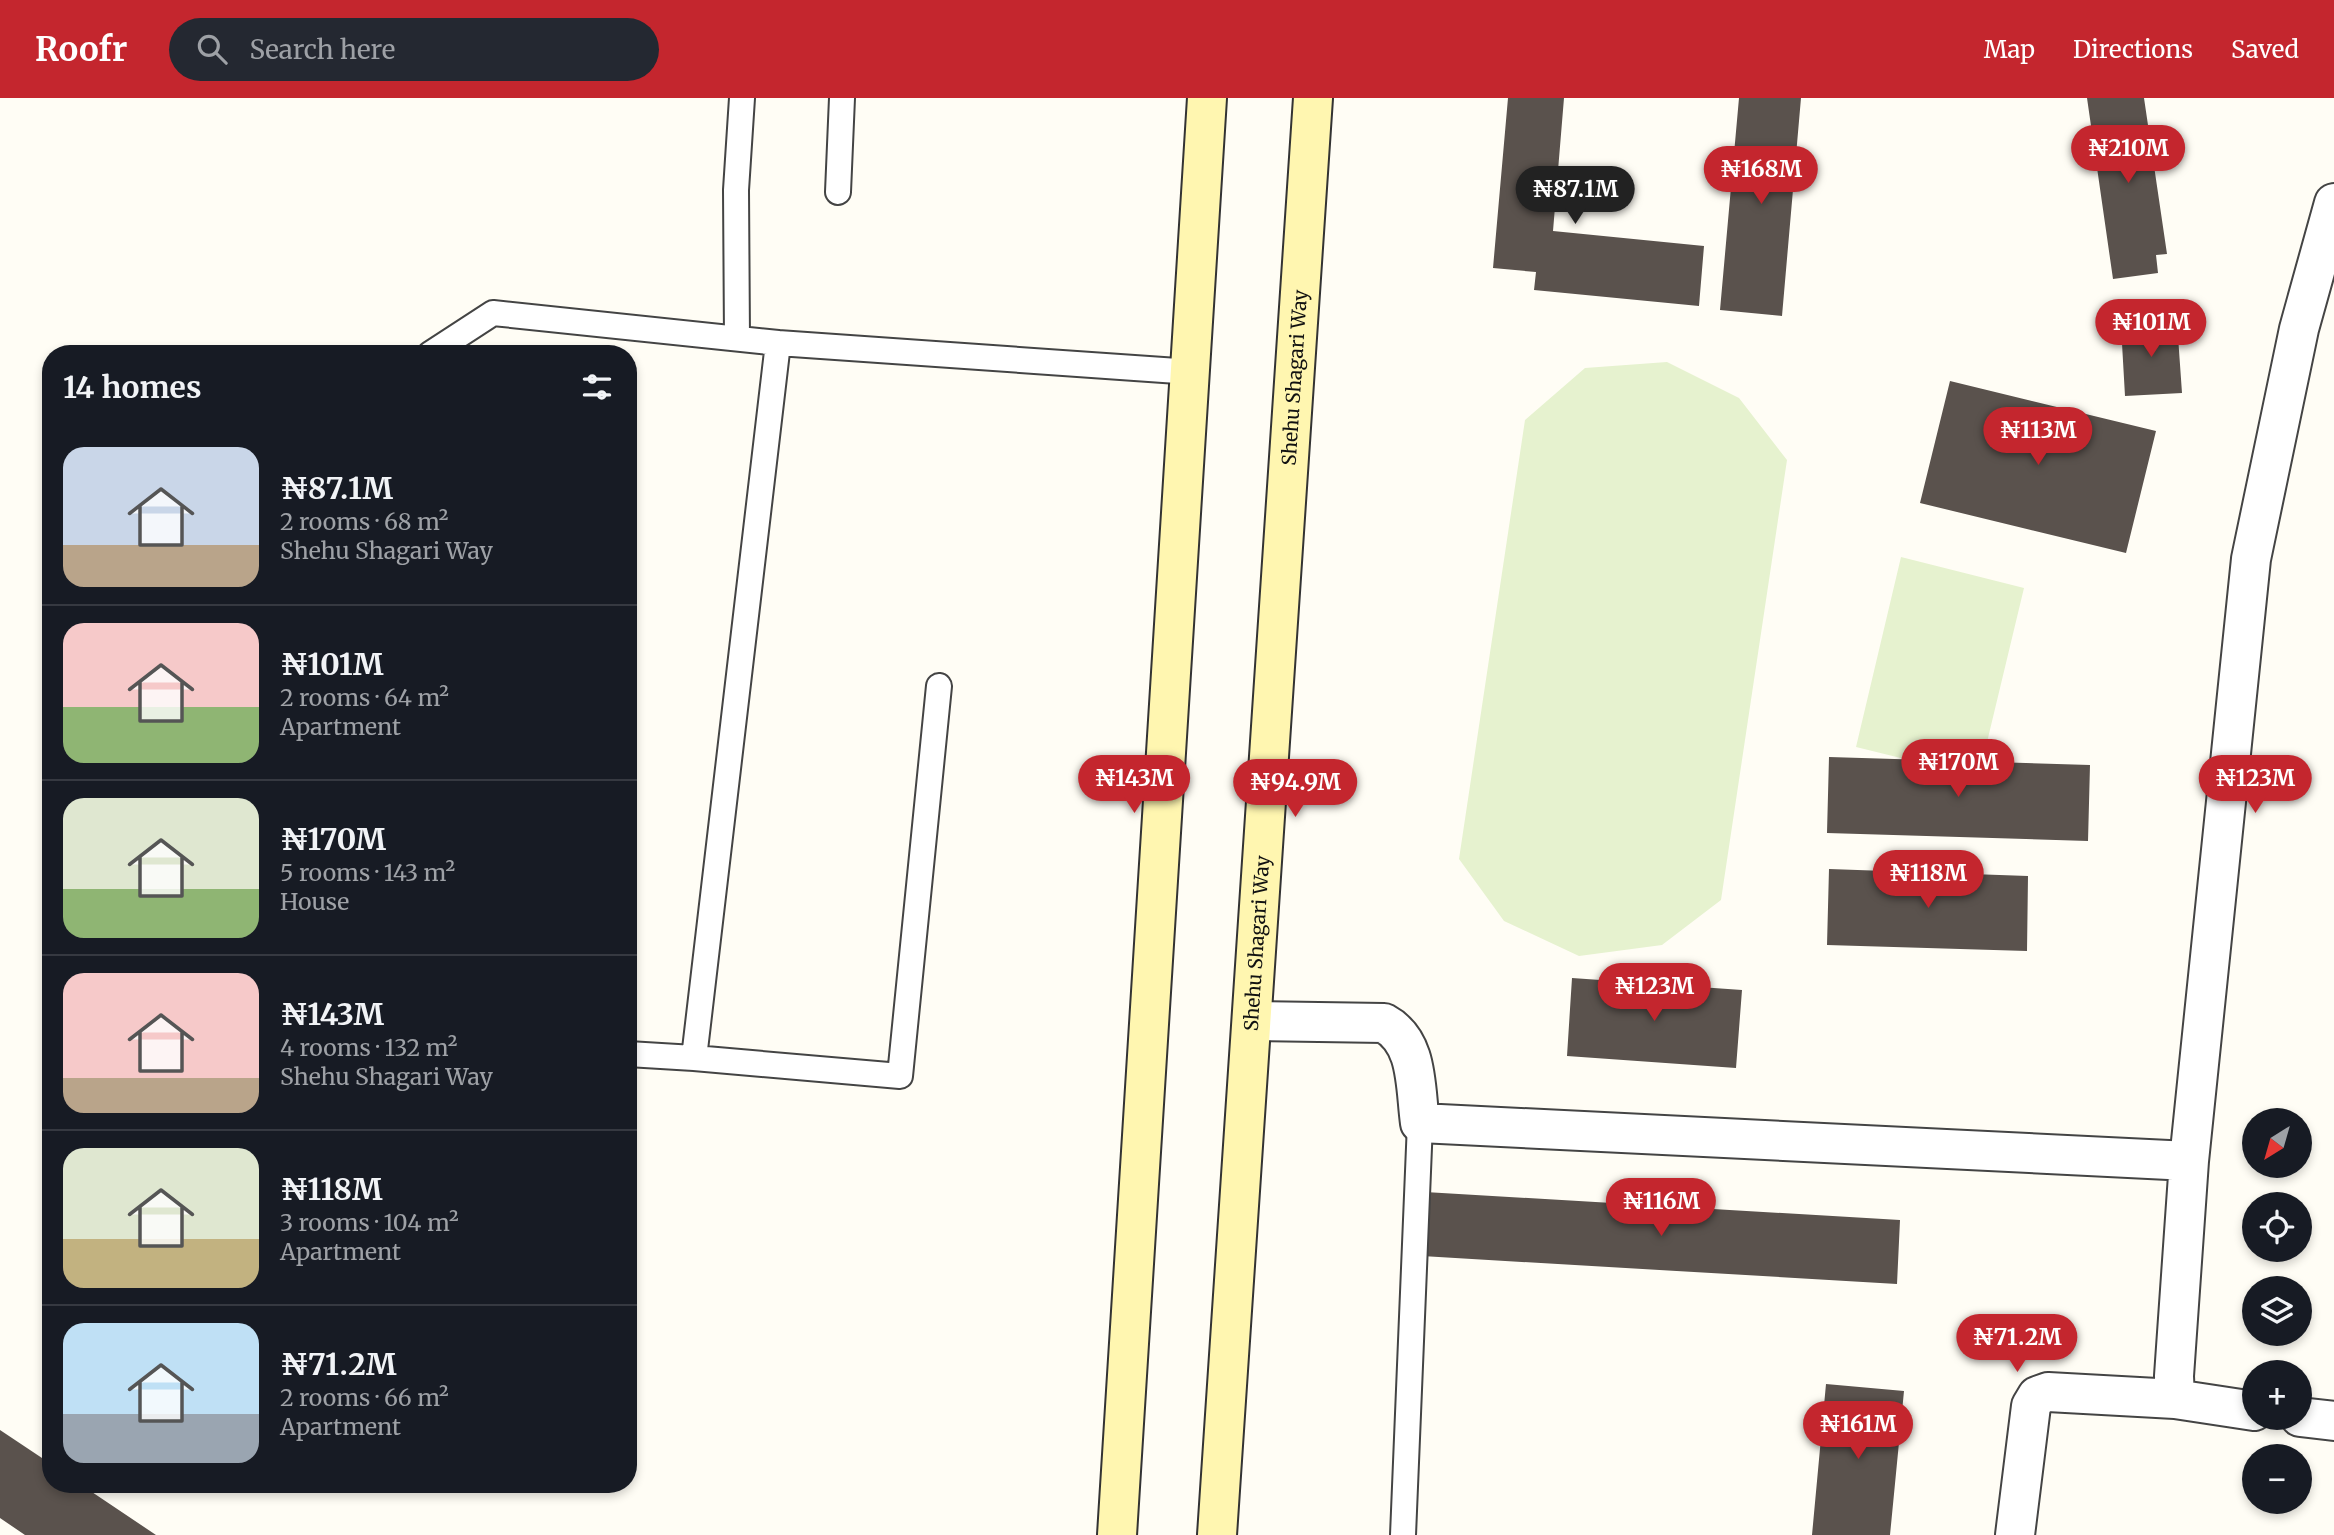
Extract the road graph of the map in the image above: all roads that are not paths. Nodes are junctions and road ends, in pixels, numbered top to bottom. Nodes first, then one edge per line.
1 (742, 98) edge
2 (842, 98) edge
3 (1207, 98) edge
4 (1314, 98) edge
5 (838, 192) dead end
6 (2334, 203) edge
7 (737, 338) junction
8 (778, 343) junction
9 (444, 345) edge
10 (1192, 372) junction
11 (939, 686) dead end
12 (1252, 1021) junction
13 (637, 1055) edge
14 (694, 1058) junction
15 (1420, 1123) junction
16 (2189, 1161) junction
17 (2175, 1399) junction
18 (2242, 1409) edge
19 (2312, 1418) edge
20 (2334, 1421) edge
21 (1117, 1535) edge
22 (1217, 1535) edge
23 (1403, 1535) edge
24 (2015, 1535) edge

1 - 7 lane
2 - 5 lane
3 - 10 main road
4 - 12 main road, Shehu Shagari Way
6 - 16 street
7 - 8 lane
7 - 9 lane
8 - 10 lane
8 - 14 lane
10 - 21 main road
11 - 14 lane
12 - 15 street
12 - 22 main road, Shehu Shagari Way
13 - 14 lane
15 - 16 street
15 - 23 lane
16 - 17 street
17 - 18 street
17 - 24 street
19 - 20 street

